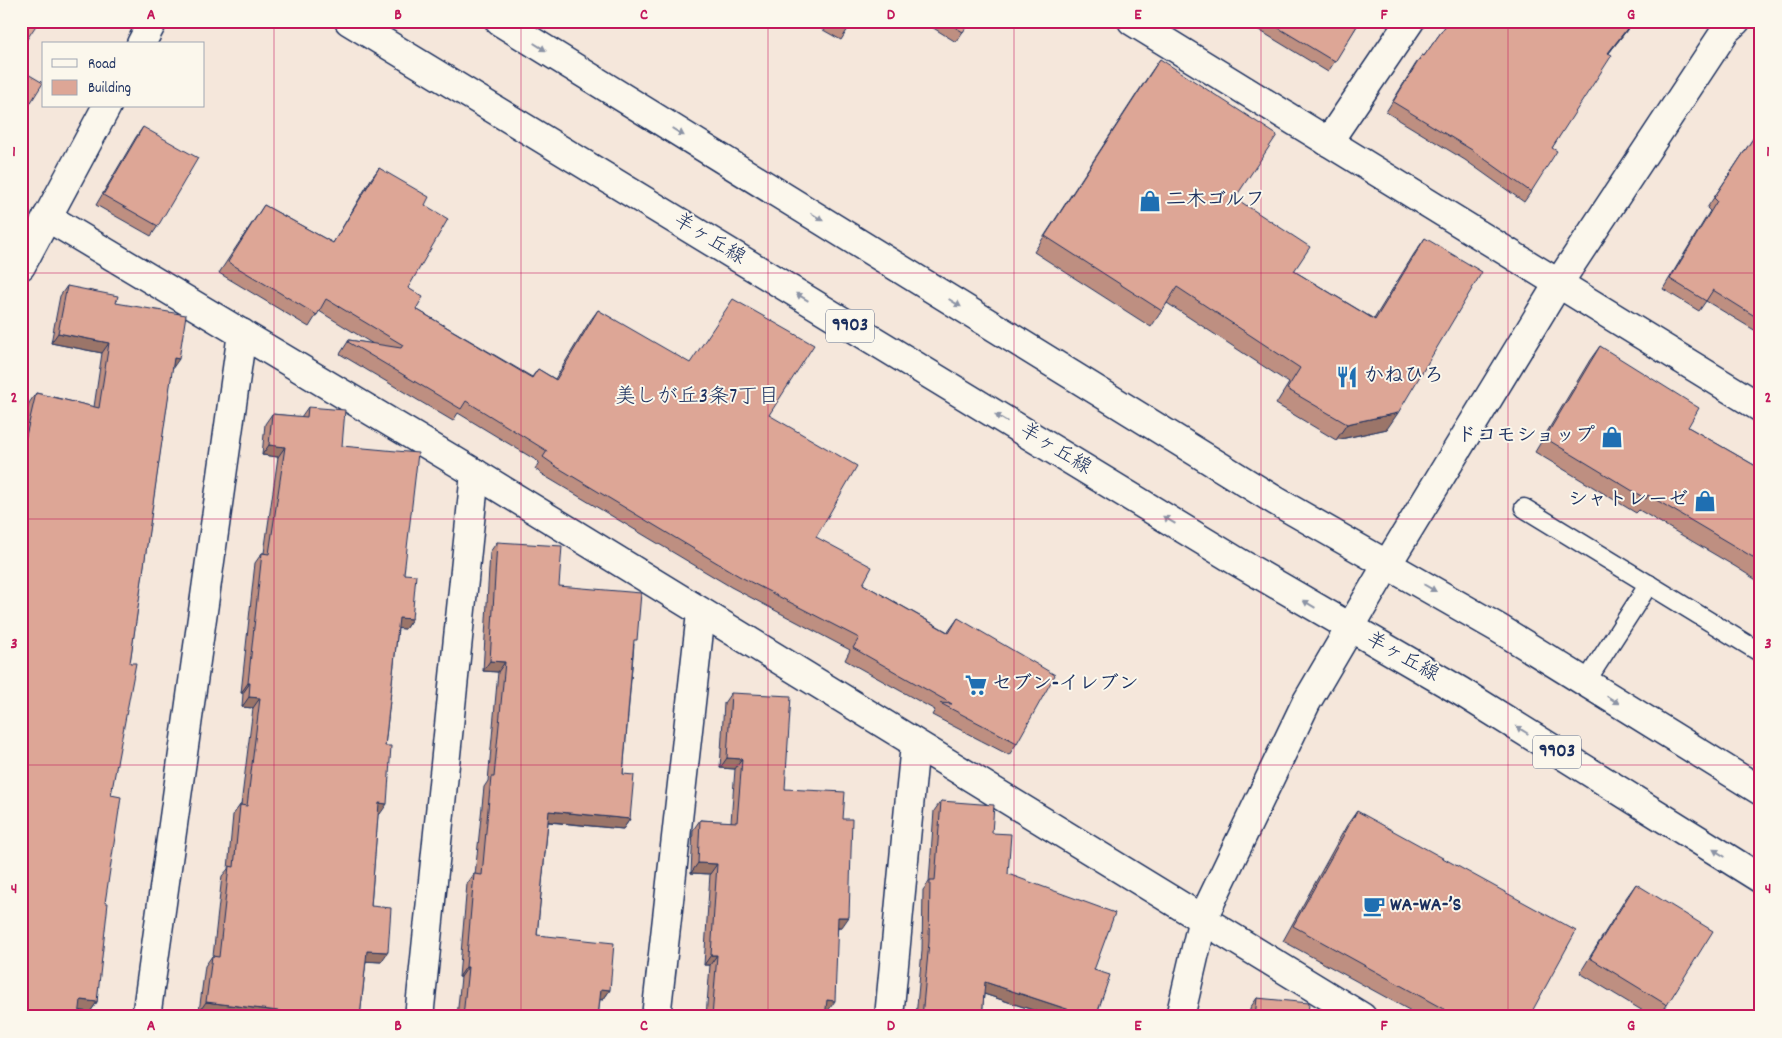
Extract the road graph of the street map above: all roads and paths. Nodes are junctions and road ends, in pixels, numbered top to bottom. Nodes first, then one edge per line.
1 (153, 21) edge
2 (349, 21) edge
3 (499, 21) edge
4 (1132, 21) edge
5 (1410, 21) edge
6 (1736, 21) edge
7 (142, 42) edge
8 (106, 108) edge
9 (1328, 142) junction
10 (48, 217) junction
11 (21, 266) edge
12 (1558, 284) junction
13 (242, 333) junction
14 (1761, 408) edge
15 (475, 473) junction
16 (1524, 508) dead end
17 (1388, 564) junction
18 (1648, 584) junction
19 (701, 613) junction
20 (1350, 629) junction
21 (1761, 653) edge
22 (1586, 682) junction
23 (916, 744) junction
24 (1761, 791) edge
25 (1761, 879) edge
26 (1203, 918) junction
27 (146, 1017) edge
28 (419, 1017) edge
29 (656, 1017) edge
30 (889, 1017) edge
31 (1180, 1017) edge
32 (1362, 1017) edge

1 - 7 street
20 -> 2 street, 羊ヶ丘線 / 9903
3 -> 17 street
4 - 9 street
5 - 9 street
6 - 12 street
8 - 10 street
9 - 12 street
10 - 11 street
10 - 13 street
12 - 14 street
12 - 17 street
13 - 15 street
13 - 27 street
15 - 19 street
15 - 28 street
16 - 18 lane
17 - 20 street
17 -> 22 street
18 - 21 lane
18 - 22 lane
19 - 23 street
19 - 29 street
25 -> 20 street, 羊ヶ丘線 / 9903
20 - 26 street
22 -> 24 street
23 - 26 street
23 - 30 street
26 - 31 street
26 - 32 street

